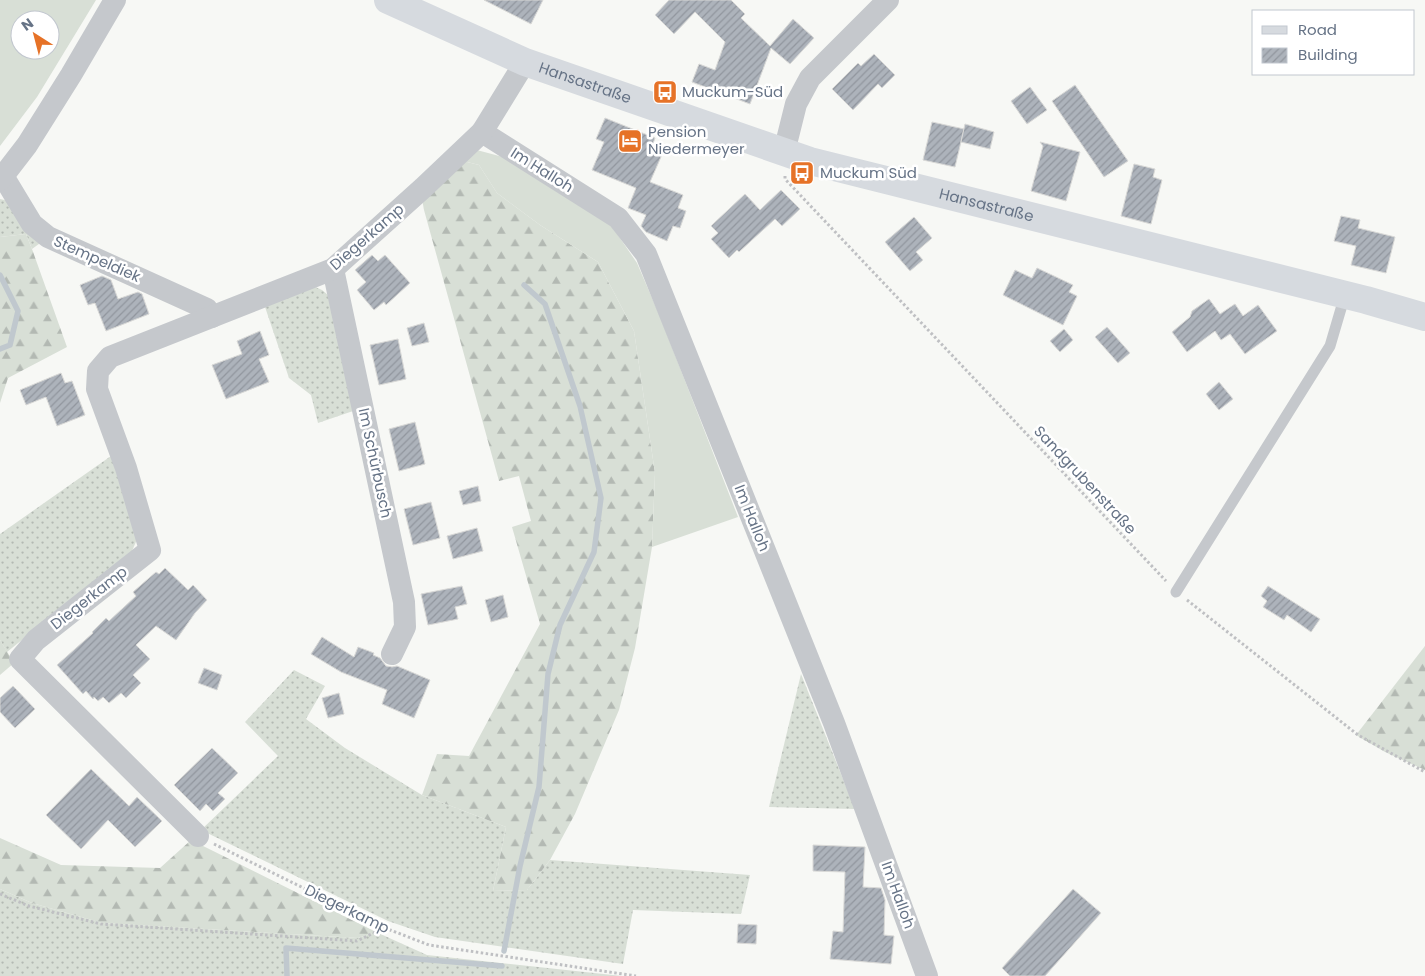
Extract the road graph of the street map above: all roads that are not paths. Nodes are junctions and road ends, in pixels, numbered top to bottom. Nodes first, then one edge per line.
1 (115, 0) edge
2 (388, 0) edge
3 (888, 0) edge
4 (526, 62) junction
5 (482, 132) junction
6 (784, 152) junction
7 (2, 178) edge
8 (334, 269) junction
9 (1346, 295) junction
10 (1425, 317) edge
11 (212, 318) junction
12 (1176, 592) road end
13 (392, 654) dead end
14 (198, 836) road end
15 (928, 976) edge

1 - 7 street, Stempeldiek
2 - 4 main road, Hansastraße
3 - 6 street
4 - 5 street, Diegerkamp
4 - 6 main road, Hansastraße
5 - 8 street, Diegerkamp
5 - 15 street, Im Halloh
6 - 9 main road, Hansastraße
7 - 11 street, Stempeldiek
8 - 11 street, Diegerkamp
8 - 13 street, Im Schürbusch
9 - 10 main road, Hansastraße
9 - 12 lane
11 - 14 street, Diegerkamp

